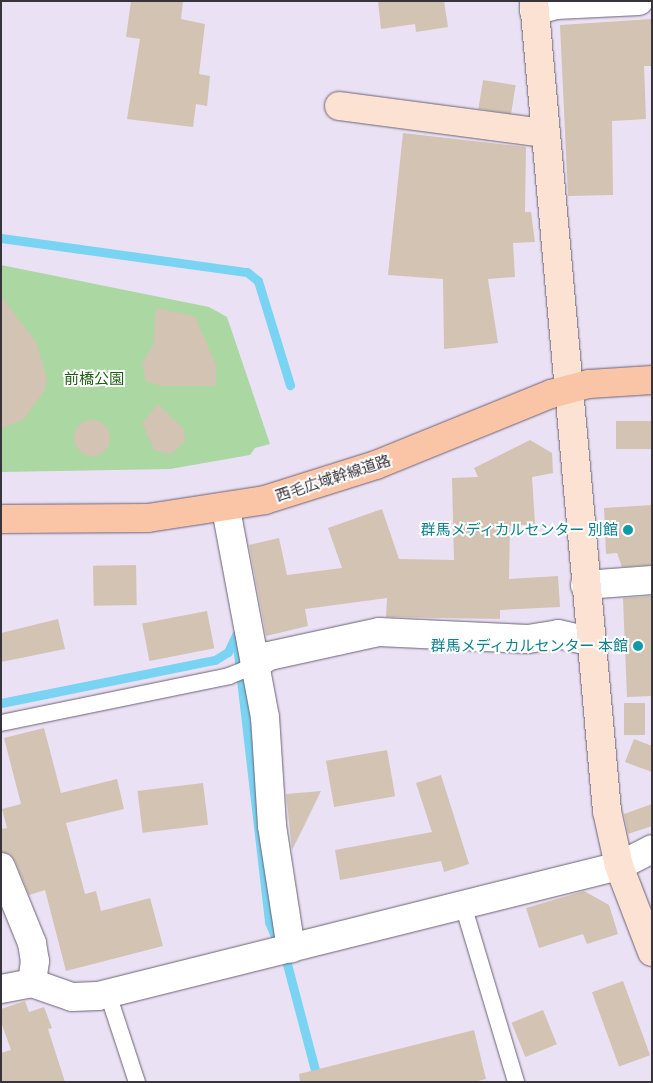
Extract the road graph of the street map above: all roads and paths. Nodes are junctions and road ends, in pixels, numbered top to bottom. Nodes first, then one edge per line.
1 (639, 1) edge
2 (534, 6) edge
3 (339, 106) dead end
4 (544, 133) junction
5 (652, 380) edge
6 (568, 389) junction
7 (226, 508) junction
8 (1, 519) edge
9 (652, 580) edge
10 (585, 585) junction
11 (589, 641) junction
12 (254, 666) junction
13 (1, 723) edge
14 (652, 849) edge
15 (619, 866) junction
16 (1, 867) edge
17 (463, 905) junction
18 (290, 949) junction
19 (652, 952) edge
20 (32, 983) junction
21 (1, 989) edge
22 (108, 994) junction
23 (137, 1082) edge
24 (516, 1082) edge

1 - 2 street
2 - 4 street
3 - 4 street
4 - 6 street
5 - 6 main road, 西毛広域幹線道路
6 - 7 main road, 西毛広域幹線道路
6 - 10 street
7 - 8 main road, 西毛広域幹線道路
7 - 12 street
9 - 10 street
10 - 11 street
11 - 12 street
11 - 15 street
12 - 13 lane
12 - 18 street
14 - 15 street
15 - 17 street
15 - 19 street
16 - 20 street
17 - 18 street
17 - 24 lane
18 - 22 street
20 - 21 street
20 - 22 street
22 - 23 lane

